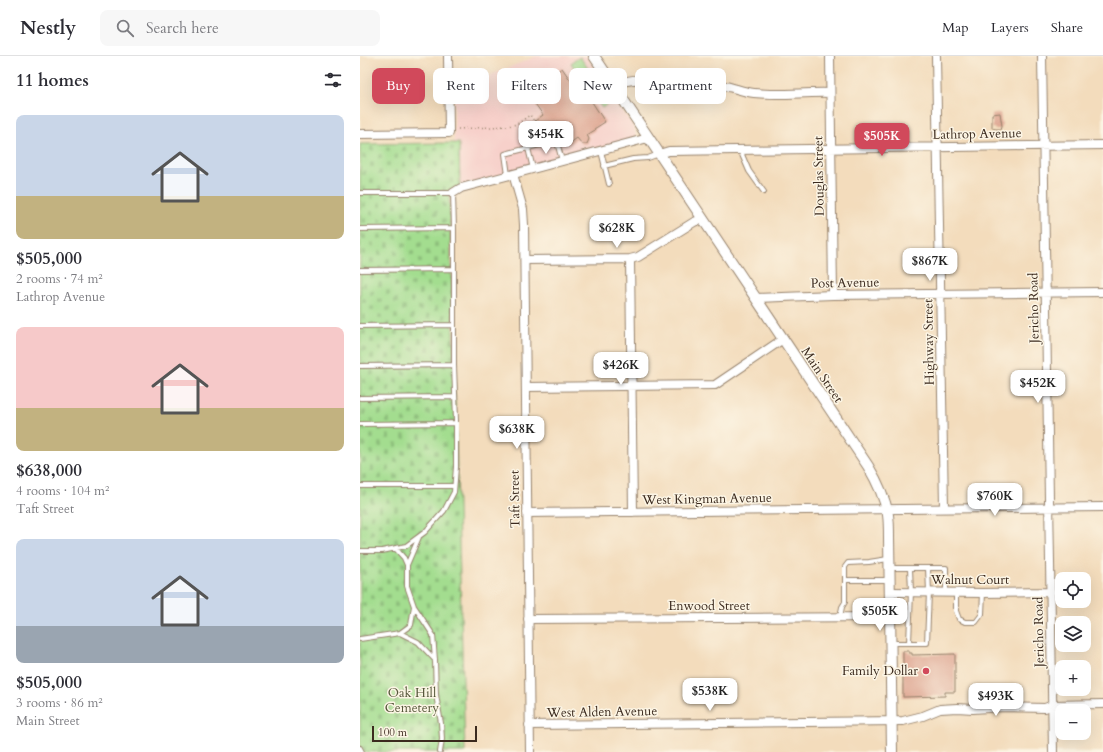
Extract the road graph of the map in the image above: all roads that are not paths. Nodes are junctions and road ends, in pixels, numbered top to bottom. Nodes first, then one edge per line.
1 (448, 56) edge
2 (594, 56) edge
3 (830, 56) edge
4 (936, 56) edge
5 (1042, 56) edge
6 (602, 68) edge
7 (627, 81) edge
8 (830, 93) junction
9 (626, 104) edge
10 (360, 134) edge
11 (648, 138) junction
12 (1103, 145) edge
13 (1043, 146) junction
14 (938, 147) junction
15 (528, 148) junction
16 (830, 148) junction
17 (601, 150) junction
18 (740, 150) junction
19 (659, 154) junction
20 (562, 161) junction
21 (604, 166) junction
22 (533, 169) junction
23 (511, 175) junction
24 (608, 184) dead end
25 (453, 192) junction
26 (764, 192) dead end
27 (360, 193) edge
28 (702, 218) junction
29 (454, 228) junction
30 (360, 229) edge
31 (630, 259) junction
32 (525, 260) junction
33 (454, 269) junction
34 (360, 270) edge
35 (1103, 292) edge
36 (1046, 293) junction
37 (940, 294) junction
38 (833, 295) junction
39 (756, 298) junction
40 (454, 325) junction
41 (360, 326) edge
42 (783, 339) junction
43 (454, 365) junction
44 (360, 366) edge
45 (631, 385) junction
46 (526, 387) junction
47 (455, 397) junction
48 (360, 398) edge
49 (456, 423) junction
50 (360, 424) edge
51 (360, 486) edge
52 (454, 486) junction
53 (1050, 507) junction
54 (1103, 507) edge
55 (886, 508) junction
56 (944, 508) junction
57 (633, 512) junction
58 (527, 513) junction
59 (419, 537) junction
60 (395, 548) junction
61 (360, 551) edge
62 (890, 563) junction
63 (407, 565) junction
64 (910, 568) junction
65 (928, 568) junction
66 (845, 580) junction
67 (890, 580) junction
68 (890, 592) junction
69 (911, 592) junction
70 (929, 592) junction
71 (946, 592) junction
72 (956, 592) junction
73 (1051, 592) junction
74 (983, 593) junction
75 (414, 606) junction
76 (528, 618) junction
77 (840, 618) junction
78 (891, 618) junction
79 (400, 633) junction
80 (360, 639) edge
81 (891, 643) junction
82 (909, 643) junction
83 (435, 660) junction
84 (1103, 704) edge
85 (1052, 705) junction
86 (891, 720) junction
87 (529, 724) junction
88 (360, 748) edge
89 (362, 752) edge
90 (440, 752) edge
91 (530, 752) edge
92 (892, 752) edge
93 (1053, 752) edge

1 - 10 street
2 - 6 street, Main Street
3 - 8 street, Douglas Street
4 - 14 street, Highway Street
5 - 13 street, Jericho Road
7 - 8 street
8 - 16 street, Douglas Street
9 - 11 street, Main Street
11 - 17 street
11 - 19 street, Main Street
12 - 13 street, Lathrop Avenue
13 - 14 street, Lathrop Avenue
13 - 36 street, Jericho Road
14 - 16 street, Lathrop Avenue
14 - 37 street, Highway Street
15 - 20 lane
15 - 22 lane
15 - 23 lane
16 - 18 street, Lathrop Avenue
16 - 38 street, Douglas Street
17 - 20 street
17 - 21 lane
18 - 19 street, Lathrop Avenue
18 - 26 lane
19 - 21 lane
19 - 28 street, Main Street
20 - 22 street
21 - 24 lane
22 - 23 street
23 - 25 street
23 - 32 street, Taft Street
25 - 27 lane
25 - 29 lane
28 - 31 street
28 - 39 street, Main Street
29 - 30 lane
29 - 33 lane
31 - 32 street
31 - 45 street
32 - 46 street, Taft Street
33 - 34 lane
33 - 40 lane
35 - 36 street, Post Avenue
36 - 37 street, Post Avenue
36 - 53 street, Jericho Road
37 - 38 street, Post Avenue
37 - 56 street, Highway Street
38 - 39 street, Post Avenue
39 - 42 street, Main Street
40 - 41 lane
40 - 43 lane
42 - 45 street
42 - 55 street, Main Street
43 - 44 lane
43 - 47 lane
45 - 46 street
45 - 57 street
46 - 58 street, Taft Street
47 - 48 lane
47 - 49 lane
49 - 50 lane
49 - 52 lane
51 - 52 lane
52 - 59 lane
53 - 54 street, West Kingman Avenue
53 - 56 street, West Kingman Avenue
53 - 73 street, Jericho Road
55 - 56 street, West Kingman Avenue
55 - 57 street, West Kingman Avenue
55 - 62 street, Main Street
57 - 58 street, West Kingman Avenue
58 - 76 street, Taft Street
59 - 60 lane
59 - 63 lane
60 - 61 lane
60 - 63 lane
62 - 64 lane
62 - 66 lane
62 - 67 street, Main Street
63 - 75 lane
64 - 65 lane
64 - 69 lane
65 - 70 lane
65 - 71 lane
66 - 67 lane
66 - 77 lane
67 - 68 street, Main Street
68 - 69 street, Walnut Court
68 - 78 street, Main Street
69 - 70 street, Walnut Court
69 - 82 lane
70 - 71 street, Walnut Court
70 - 82 lane
71 - 72 street, Walnut Court
72 - 74 street, Walnut Court
72 - 74 lane
73 - 74 street, Walnut Court
73 - 85 street, Jericho Road
75 - 79 lane
75 - 83 lane
76 - 77 street, Enwood Street
76 - 87 street, Taft Street
77 - 78 street, Enwood Street
78 - 81 street, Main Street
79 - 80 lane
79 - 83 lane
81 - 82 lane
81 - 86 street, Main Street
83 - 90 lane
84 - 85 street, West Alden Avenue
85 - 86 street, West Alden Avenue
85 - 93 street, Jericho Road
86 - 87 street, West Alden Avenue
86 - 92 street, Main Street
87 - 91 street, Taft Street
88 - 89 lane

